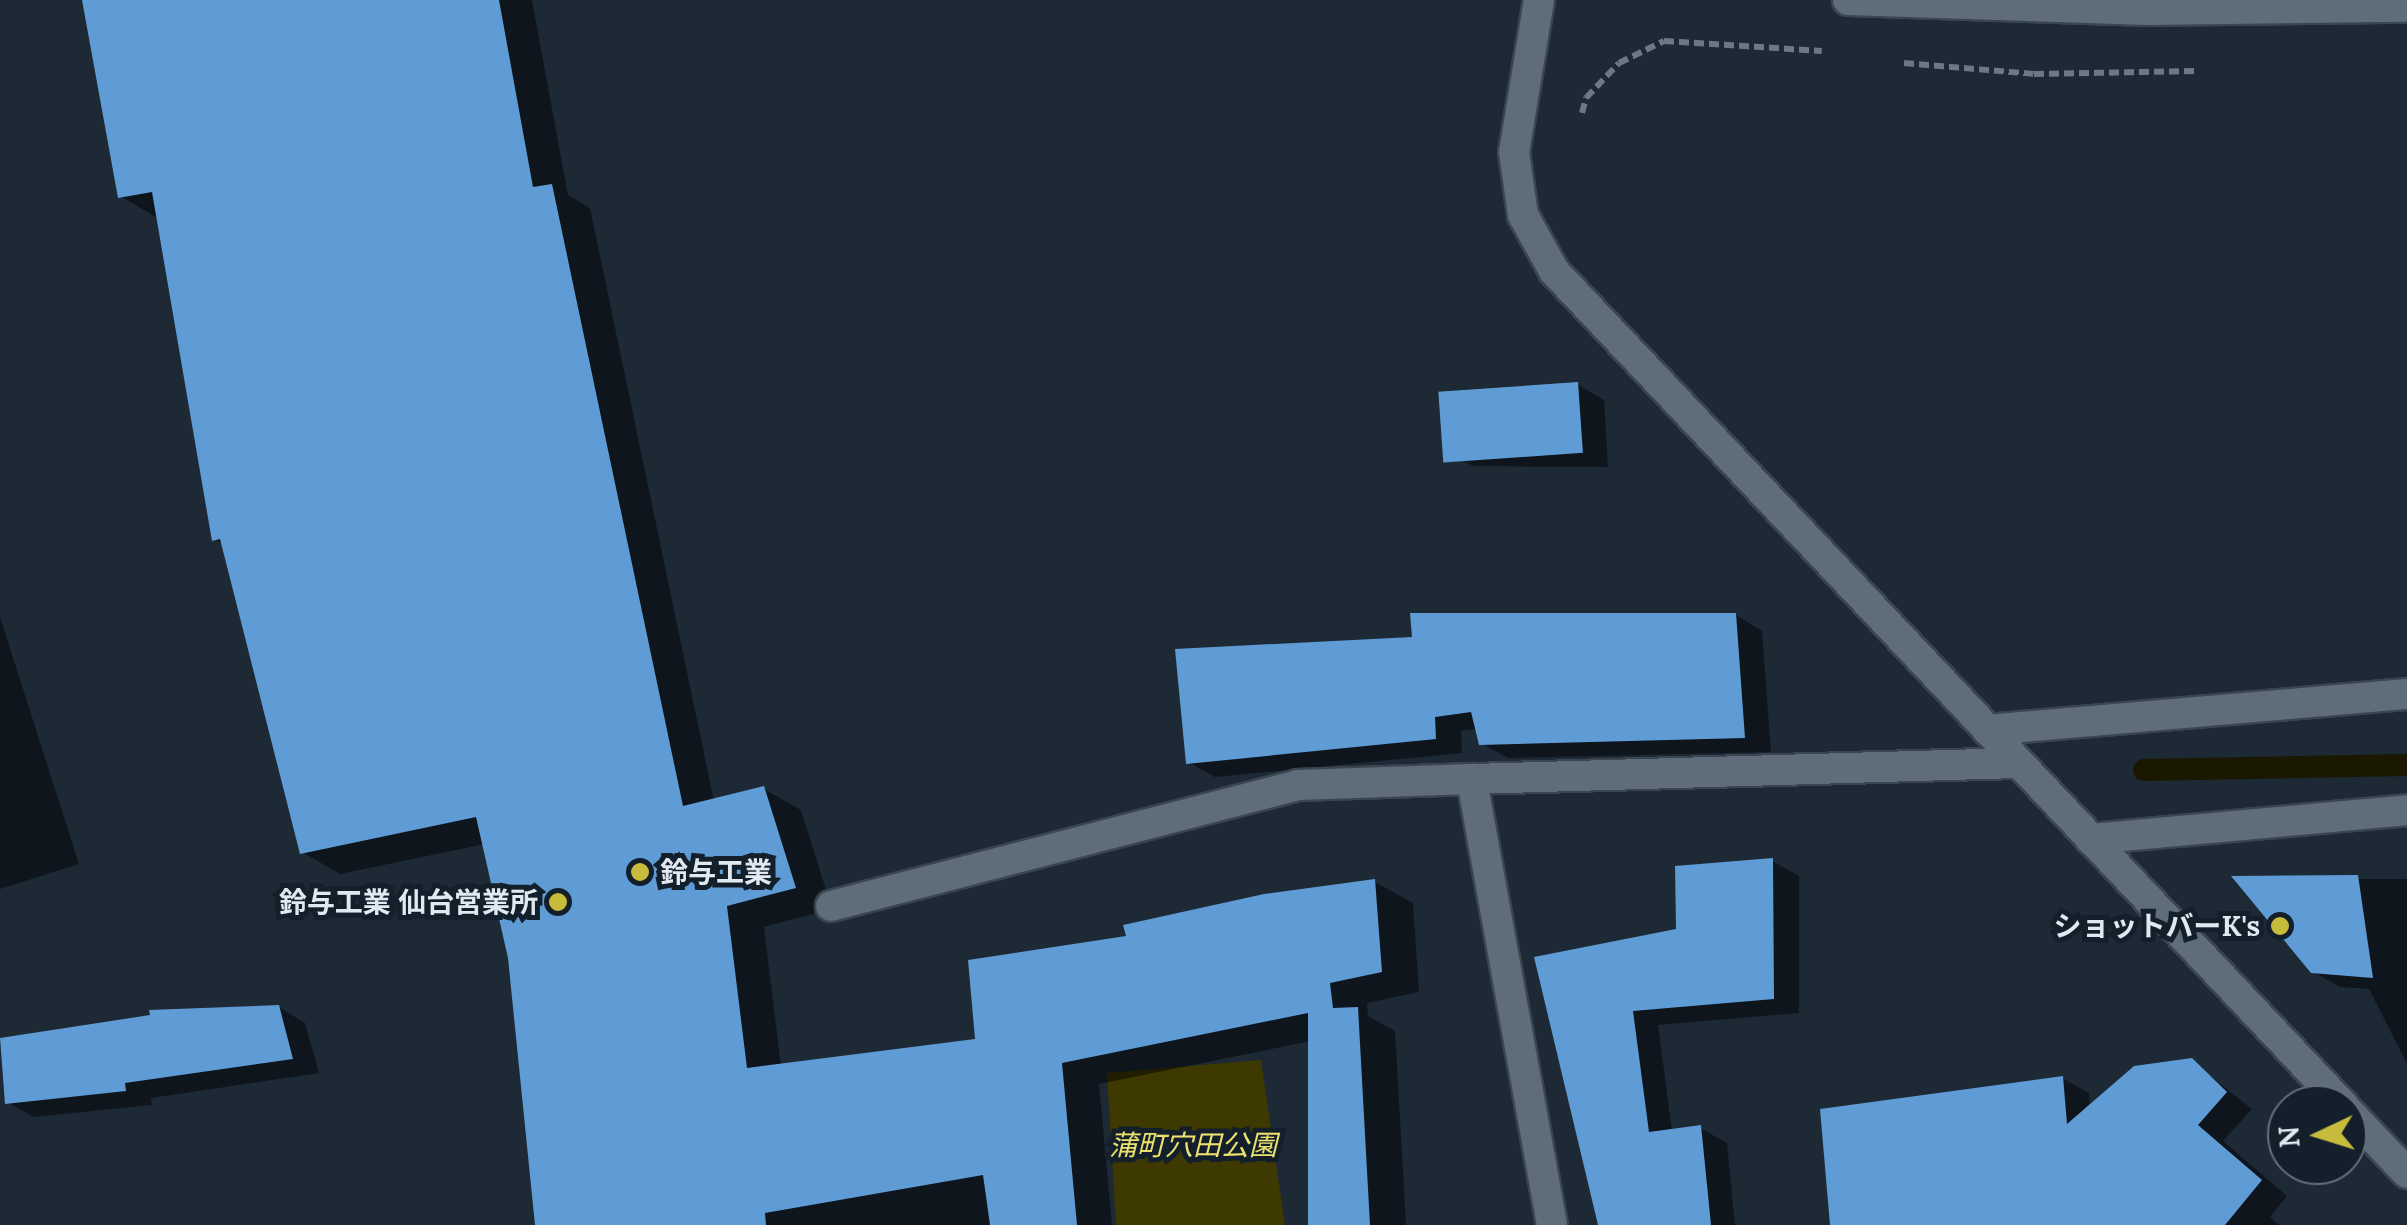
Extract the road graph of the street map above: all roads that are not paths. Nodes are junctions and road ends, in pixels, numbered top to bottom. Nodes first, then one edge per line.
1 (1539, 0) edge
2 (1848, 0) edge
3 (2407, 7) edge
4 (2407, 694) edge
5 (1987, 730) junction
6 (2018, 762) junction
7 (1472, 779) junction
8 (2407, 810) edge
9 (2090, 839) junction
10 (830, 906) dead end
11 (2324, 1085) edge
12 (2367, 1130) edge
13 (2407, 1173) edge
14 (1552, 1225) edge

1 - 5 street
2 - 3 street
4 - 5 street
5 - 6 street
6 - 7 street
6 - 9 street
7 - 10 street
7 - 14 street
8 - 9 street
9 - 11 street
12 - 13 street

